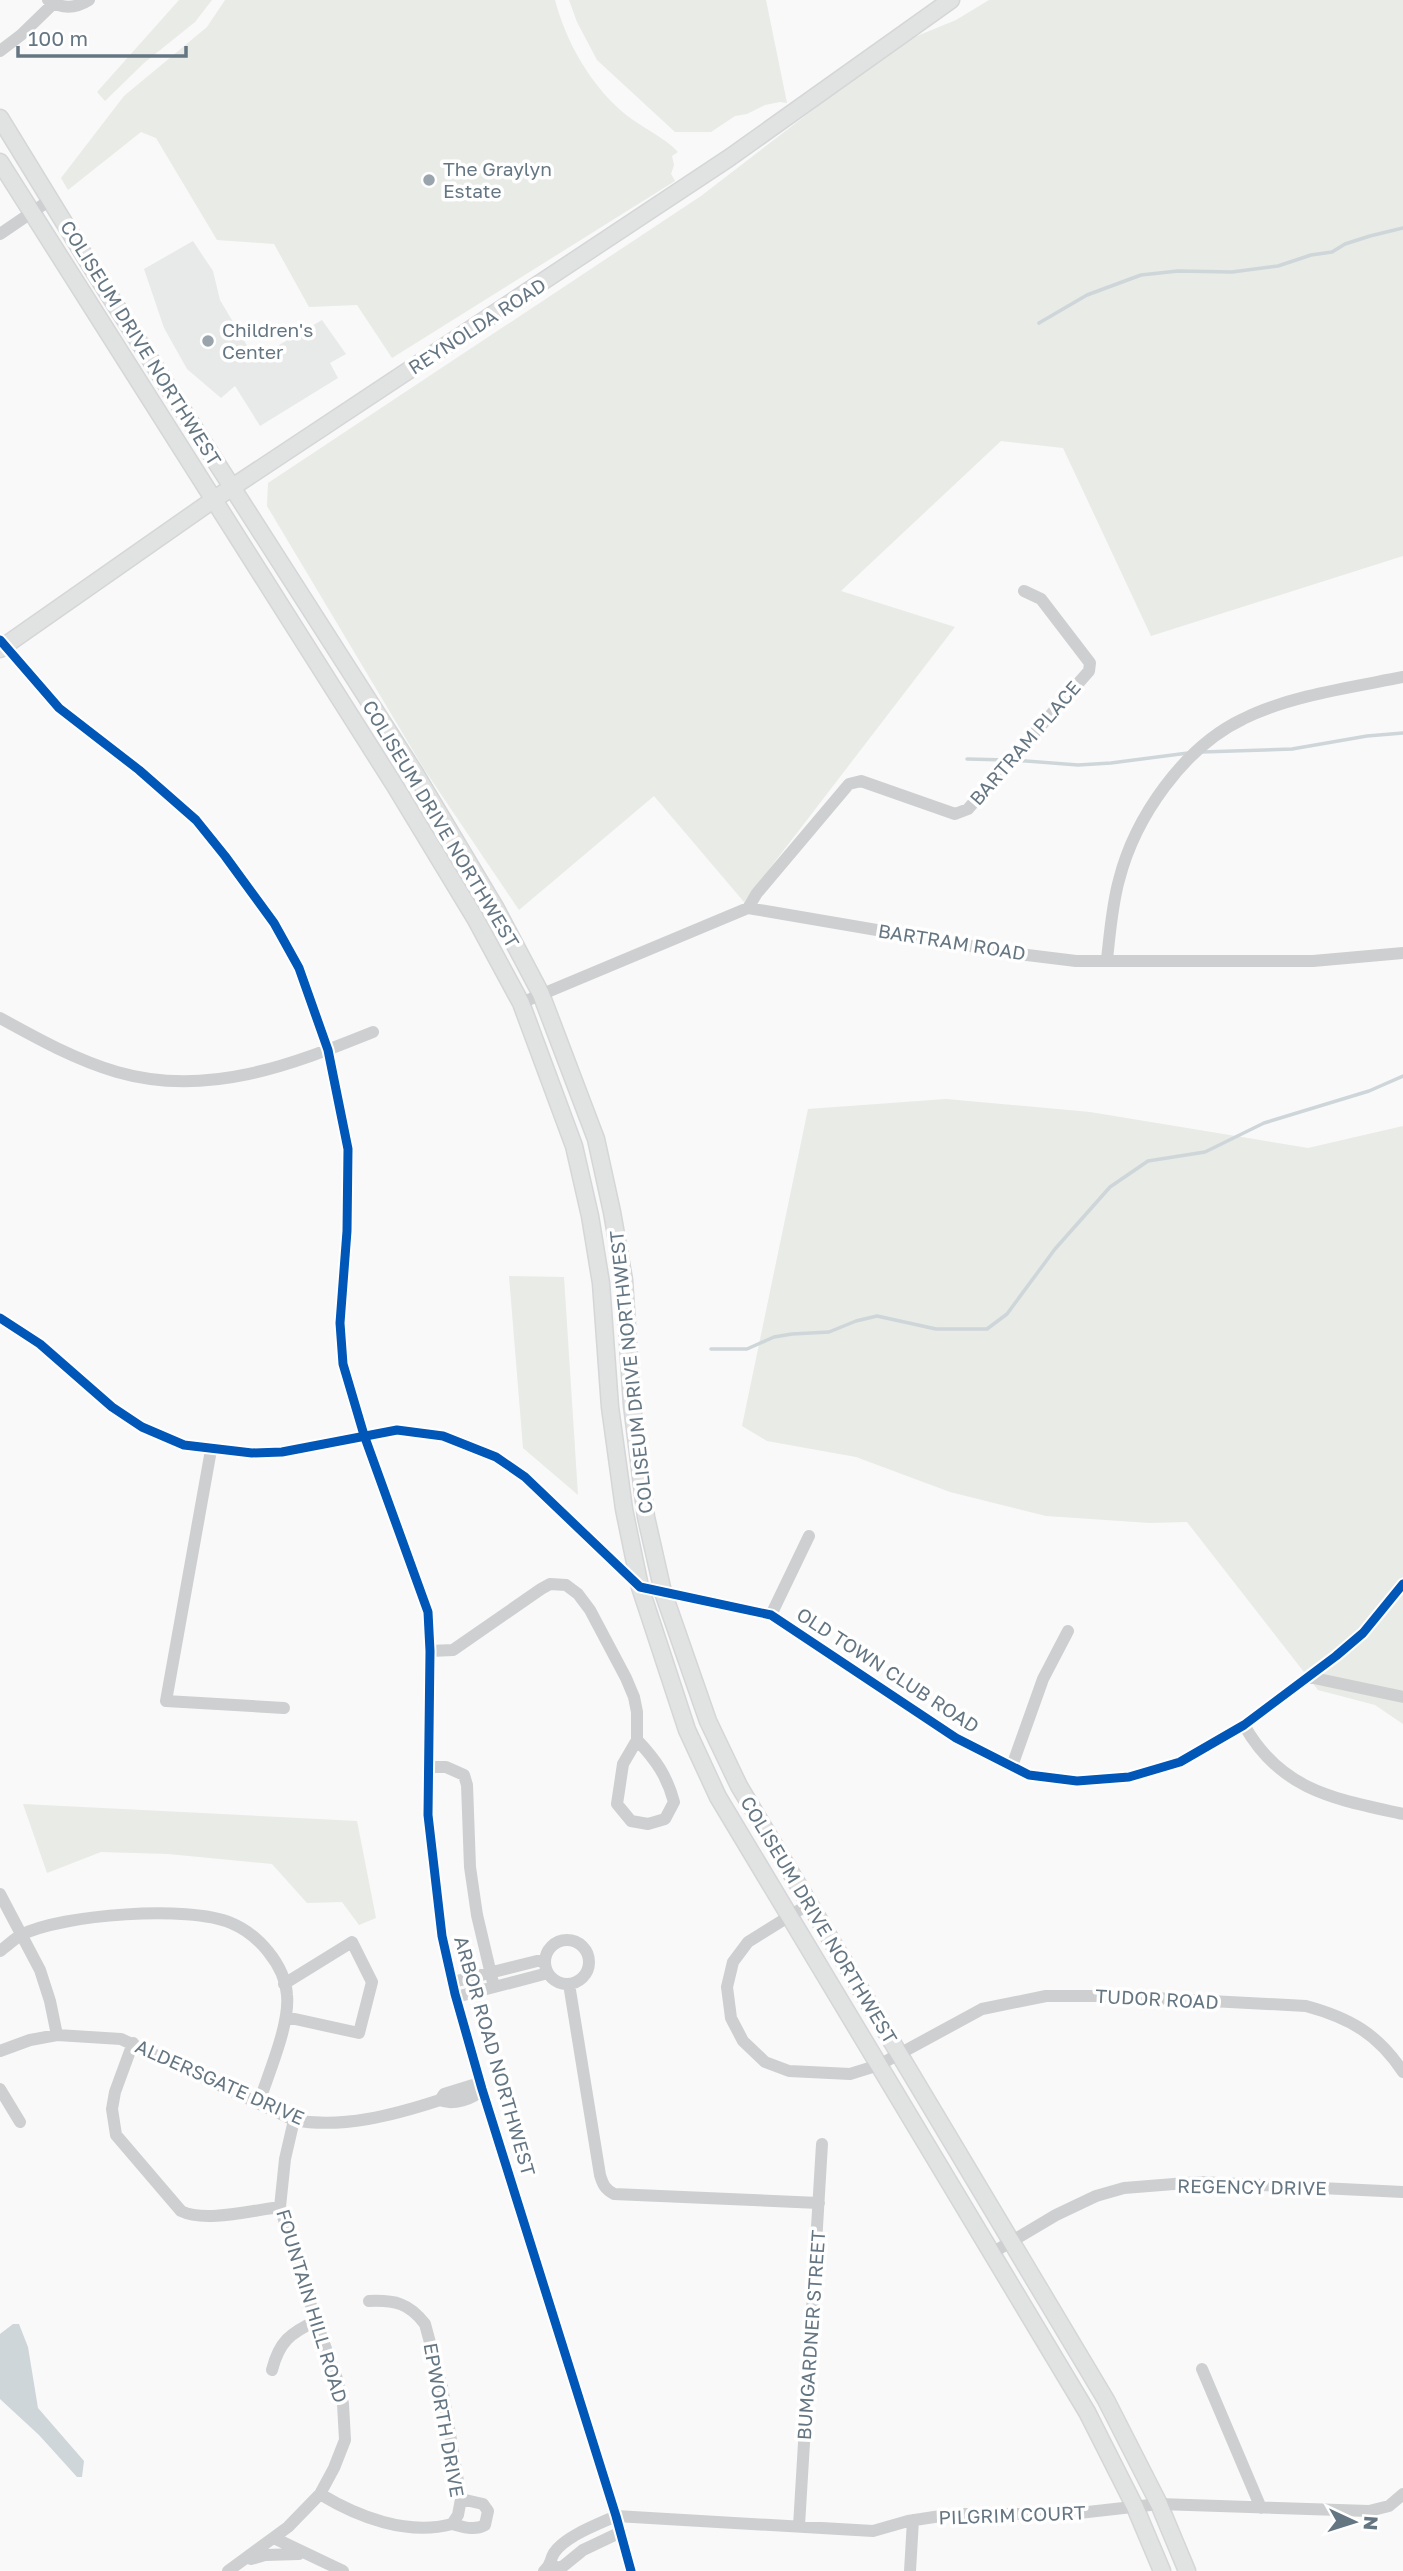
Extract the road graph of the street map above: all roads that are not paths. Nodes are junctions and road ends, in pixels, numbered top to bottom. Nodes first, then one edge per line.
1 (89, 0) edge
2 (946, 1) edge
3 (50, 2) edge
4 (0, 51) edge
5 (0, 118) edge
6 (0, 162) edge
7 (50, 200) junction
8 (32, 215) junction
9 (0, 234) edge
10 (232, 488) junction
11 (213, 500) junction
12 (1024, 591) dead end
13 (1, 645) edge
14 (1403, 677) edge
15 (748, 908) junction
16 (1403, 953) edge
17 (1107, 959) junction
18 (541, 994) junction
19 (520, 1003) junction
20 (0, 1018) edge
21 (373, 1032) dead end
22 (328, 1050) junction
23 (0, 1318) edge
24 (364, 1435) junction
25 (211, 1450) junction
26 (809, 1536) dead end
27 (1403, 1584) edge
28 (640, 1587) junction
29 (663, 1592) junction
30 (771, 1615) junction
31 (1068, 1631) dead end
32 (430, 1651) junction
33 (1309, 1677) junction
34 (1403, 1697) edge
35 (284, 1708) dead end
36 (1244, 1725) junction
37 (637, 1740) junction
38 (1012, 1766) junction
39 (428, 1767) junction
40 (1403, 1814) edge
41 (0, 1894) edge
42 (809, 1904) junction
43 (789, 1915) junction
44 (21, 1935) junction
45 (0, 1951) edge
46 (545, 1959) junction
47 (491, 1972) junction
48 (548, 1973) junction
49 (453, 1982) junction
50 (284, 1984) junction
51 (569, 1984) junction
52 (494, 1987) junction
53 (456, 1997) junction
54 (286, 2017) junction
55 (57, 2035) junction
56 (133, 2043) junction
57 (0, 2051) edge
58 (899, 2053) junction
59 (1398, 2055) edge
60 (879, 2065) junction
61 (1403, 2073) edge
62 (0, 2089) edge
63 (482, 2089) junction
64 (259, 2103) junction
65 (294, 2120) junction
66 (20, 2122) dead end
67 (822, 2144) dead end
68 (1403, 2192) edge
69 (819, 2203) junction
70 (280, 2207) junction
71 (1010, 2242) junction
72 (992, 2253) junction
73 (369, 2301) dead end
74 (316, 2321) junction
75 (1202, 2369) dead end
76 (272, 2370) dead end
77 (320, 2494) junction
78 (1403, 2494) edge
79 (461, 2499) junction
80 (1158, 2504) junction
81 (1135, 2507) junction
82 (1261, 2508) junction
83 (616, 2516) junction
84 (913, 2520) junction
85 (452, 2524) junction
86 (799, 2526) junction
87 (582, 2531) junction
88 (621, 2532) junction
89 (274, 2538) junction
90 (590, 2546) junction
91 (308, 2555) junction
92 (233, 2568) edge
93 (547, 2568) edge
94 (343, 2571) edge
95 (631, 2571) edge
96 (910, 2571) edge
97 (1163, 2571) edge
98 (1187, 2571) edge

1 - 3 street
2 - 10 main road, REYNOLDA ROAD
3 - 4 street
5 - 7 main road, COLISEUM DRIVE NORTHWEST
6 - 8 main road, COLISEUM DRIVE NORTHWEST
7 - 8 street
7 - 10 main road, COLISEUM DRIVE NORTHWEST
8 - 9 street
8 - 11 main road, COLISEUM DRIVE NORTHWEST
10 - 11 main road, REYNOLDA ROAD
10 - 18 main road, COLISEUM DRIVE NORTHWEST
11 - 13 main road, REYNOLDA ROAD
11 - 19 main road, COLISEUM DRIVE NORTHWEST
12 - 15 street, BARTRAM PLACE
13 - 22 street, ARBOR ROAD NORTHWEST
14 - 17 street
15 - 17 street, BARTRAM ROAD
15 - 18 street
16 - 17 street, BARTRAM ROAD
18 - 19 street
18 - 29 main road, COLISEUM DRIVE NORTHWEST
19 - 28 main road, COLISEUM DRIVE NORTHWEST
20 - 22 street
21 - 22 street
22 - 24 street, ARBOR ROAD NORTHWEST
23 - 25 street
24 - 25 street
24 - 28 street
24 - 32 street, ARBOR ROAD NORTHWEST
25 - 35 street
26 - 30 street
27 - 33 street, OLD TOWN CLUB ROAD
28 - 29 street, OLD TOWN CLUB ROAD
28 - 43 main road, COLISEUM DRIVE NORTHWEST
29 - 30 street, OLD TOWN CLUB ROAD
29 - 42 main road, COLISEUM DRIVE NORTHWEST
30 - 38 street, OLD TOWN CLUB ROAD
31 - 38 street
32 - 37 street
32 - 39 street, ARBOR ROAD NORTHWEST
33 - 34 street
33 - 36 street, OLD TOWN CLUB ROAD
36 - 38 street, OLD TOWN CLUB ROAD
36 - 40 street
37 - 37 street
39 - 47 street
39 - 49 street, ARBOR ROAD NORTHWEST
41 - 44 street
42 - 43 street, TUDOR ROAD
42 - 58 main road, COLISEUM DRIVE NORTHWEST
43 - 60 main road, COLISEUM DRIVE NORTHWEST
43 - 60 street, TUDOR ROAD
44 - 45 street
44 - 50 street
44 - 55 street
46 - 47 street
46 - 48 street
46 - 51 street
47 - 49 street
47 - 52 street
48 - 51 street
48 - 52 street
49 - 53 street, ARBOR ROAD NORTHWEST
50 - 54 street
50 - 54 street
51 - 69 street
52 - 53 street
53 - 63 street, ARBOR ROAD NORTHWEST
54 - 64 street
55 - 56 street, ALDERSGATE DRIVE
55 - 57 street, ALDERSGATE DRIVE
56 - 64 street, ALDERSGATE DRIVE
56 - 70 street
58 - 59 street, TUDOR ROAD
58 - 60 street, TUDOR ROAD
58 - 71 main road, COLISEUM DRIVE NORTHWEST
59 - 61 street, TUDOR ROAD
60 - 72 main road, COLISEUM DRIVE NORTHWEST
62 - 66 street
63 - 65 street, ALDERSGATE DRIVE
63 - 83 street, ARBOR ROAD NORTHWEST
64 - 65 street, ALDERSGATE DRIVE
65 - 70 street, FOUNTAIN HILL ROAD
67 - 69 street, BUMGARDNER STREET
68 - 71 street, REGENCY DRIVE
69 - 86 street, BUMGARDNER STREET
70 - 74 street, FOUNTAIN HILL ROAD
71 - 72 street, REGENCY DRIVE
71 - 80 main road, COLISEUM DRIVE NORTHWEST
72 - 81 main road, COLISEUM DRIVE NORTHWEST
73 - 79 street, EPWORTH DRIVE
74 - 76 street
74 - 77 street, FOUNTAIN HILL ROAD
75 - 82 street
77 - 85 street, EPWORTH DRIVE
77 - 89 street, FOUNTAIN HILL ROAD
78 - 82 street, PILGRIM COURT
79 - 85 street, EPWORTH DRIVE
79 - 85 street
80 - 81 street, PILGRIM COURT
80 - 82 street, PILGRIM COURT
80 - 98 main road, COLISEUM DRIVE NORTHWEST
81 - 84 street, PILGRIM COURT
81 - 97 main road, COLISEUM DRIVE NORTHWEST
83 - 86 street, PILGRIM COURT
83 - 87 street
83 - 88 street, ARBOR ROAD NORTHWEST
84 - 86 street, PILGRIM COURT
84 - 96 street
87 - 90 street
87 - 93 street
88 - 90 street
88 - 95 street, ARBOR ROAD NORTHWEST
89 - 91 street
89 - 92 street, FOUNTAIN HILL ROAD
90 - 93 street
91 - 92 street
91 - 94 street

